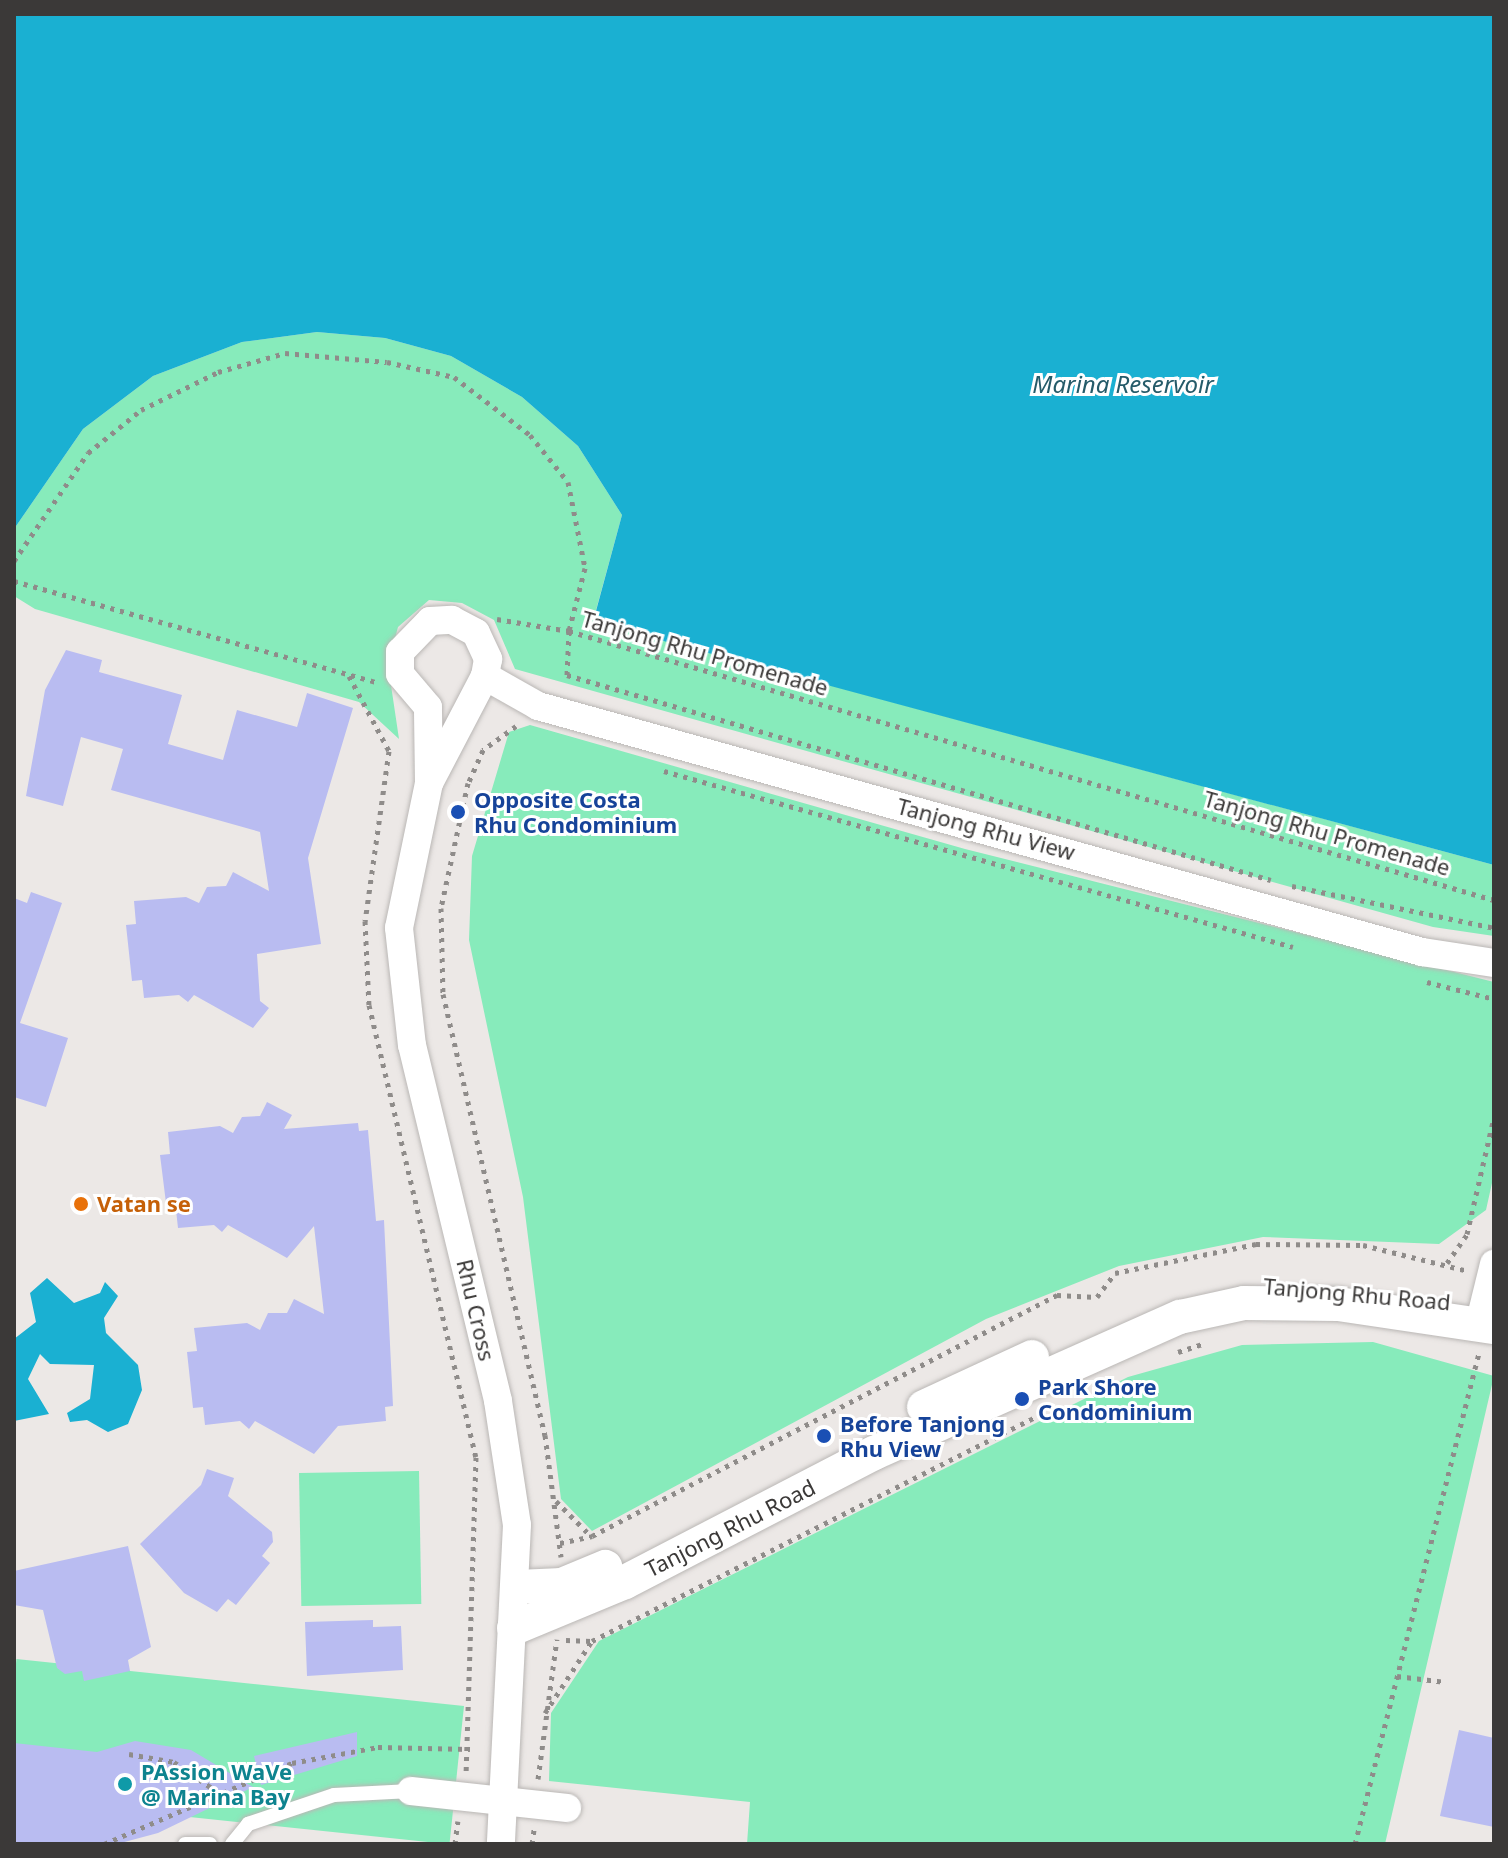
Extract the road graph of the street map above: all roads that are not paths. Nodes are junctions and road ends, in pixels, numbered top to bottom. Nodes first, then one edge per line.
1 (485, 676) junction
2 (429, 783) junction
3 (1494, 963) edge
4 (1488, 1309) edge
5 (518, 1587) junction
6 (559, 1612) junction
7 (514, 1628) junction
8 (411, 1791) joint
9 (502, 1796) junction
10 (567, 1808) dead end
11 (185, 1844) edge
12 (210, 1844) edge
13 (232, 1844) edge
14 (501, 1844) edge

1 - 2 street, Rhu Cross
1 - 2 street, Rhu Cross
1 - 3 street, Tanjong Rhu View
2 - 5 street, Rhu Cross
4 - 6 street, Tanjong Rhu Road
5 - 6 street, Tanjong Rhu Road
5 - 7 street, Rhu Cross
6 - 7 street, Tanjong Rhu Road
7 - 9 street, Rhu Cross
8 - 9 street
8 - 13 lane
9 - 10 street
9 - 14 street, Rhu Cross
11 - 12 lane

